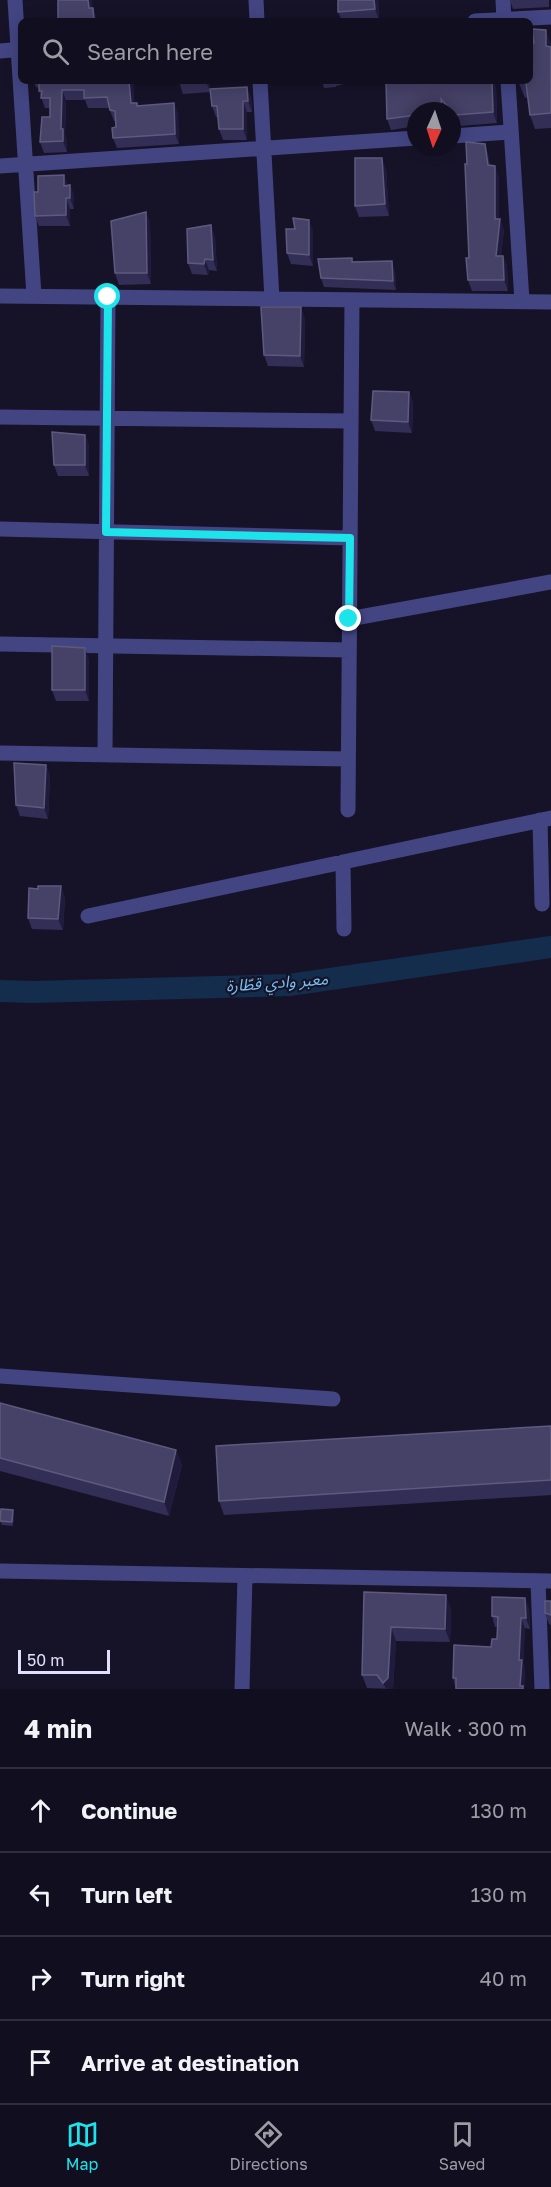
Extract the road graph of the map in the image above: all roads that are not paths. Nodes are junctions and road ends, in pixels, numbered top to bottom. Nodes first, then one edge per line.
1 (15, 0) edge
2 (256, 0) edge
3 (503, 0) edge
4 (551, 17) edge
5 (257, 18) edge
6 (504, 18) edge
7 (533, 18) edge
8 (18, 37) edge
9 (18, 49) edge
10 (0, 51) edge
11 (21, 84) edge
12 (260, 84) edge
13 (508, 84) edge
14 (510, 132) junction
15 (461, 135) edge
16 (407, 139) edge
17 (264, 147) junction
18 (26, 164) junction
19 (0, 166) edge
20 (0, 296) edge
21 (34, 296) junction
22 (108, 297) junction
23 (272, 299) junction
24 (352, 300) junction
25 (522, 301) junction
26 (551, 302) edge
27 (0, 417) edge
28 (107, 418) junction
29 (351, 421) junction
30 (0, 529) edge
31 (106, 532) junction
32 (350, 538) junction
33 (551, 582) edge
34 (349, 619) junction
35 (0, 644) edge
36 (105, 646) junction
37 (349, 650) junction
38 (0, 753) edge
39 (105, 755) junction
40 (348, 759) junction
41 (348, 810) dead end
42 (545, 819) edge
43 (343, 862) junction
44 (542, 904) dead end
45 (88, 916) dead end
46 (344, 929) dead end
47 (0, 1376) edge
48 (333, 1399) dead end
49 (0, 1572) edge
50 (244, 1576) junction
51 (545, 1581) edge
52 (242, 1689) edge
53 (542, 1689) edge

1 - 8 street
2 - 5 street
3 - 6 street
4 - 7 street
9 - 10 street
11 - 18 street
12 - 17 street
13 - 14 street
14 - 15 street
14 - 25 street
16 - 17 street
17 - 18 street
17 - 23 street
18 - 19 street
18 - 21 street
20 - 21 street
21 - 22 street
22 - 23 street
22 - 28 street
23 - 24 street
24 - 25 street
24 - 29 street
25 - 26 street
27 - 28 street
28 - 29 street
28 - 31 street
29 - 32 street
30 - 31 street
31 - 32 street
31 - 36 street
32 - 34 street
33 - 34 street
34 - 37 street
35 - 36 street
36 - 37 street
36 - 39 street
37 - 40 street
38 - 39 street
39 - 40 street
40 - 41 street
42 - 43 street
42 - 44 street
43 - 45 street
43 - 46 street
47 - 48 street
49 - 50 street
50 - 51 street
50 - 52 street
51 - 53 street

